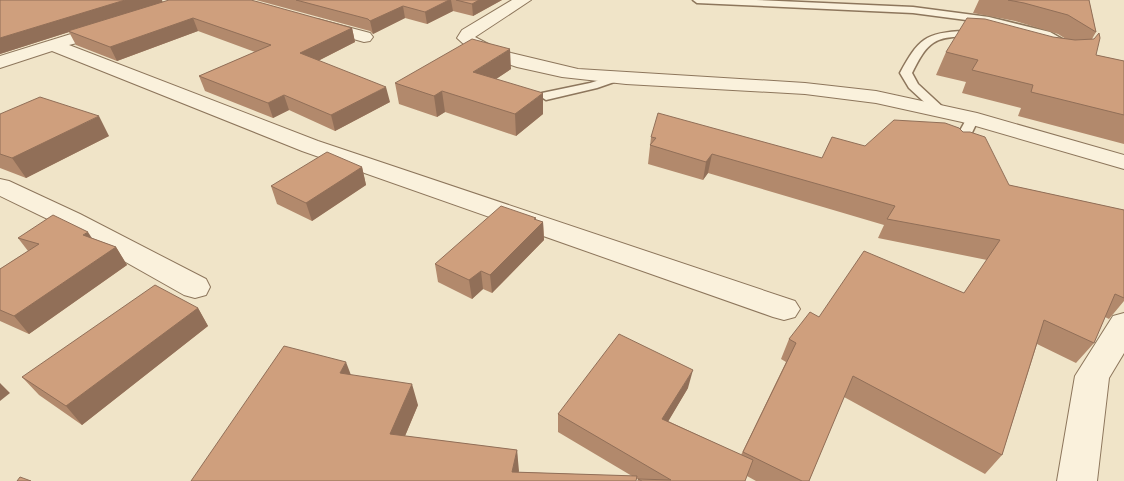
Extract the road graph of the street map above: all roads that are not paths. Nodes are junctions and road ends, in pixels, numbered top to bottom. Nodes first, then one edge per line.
1 (522, 0) edge
2 (697, 0) edge
3 (302, 20) edge
4 (89, 33) edge
5 (989, 36) edge
6 (364, 38) dead end
7 (53, 45) junction
8 (1076, 56) edge
9 (0, 62) edge
10 (616, 78) junction
11 (546, 96) dead end
12 (938, 109) junction
13 (973, 118) junction
14 (959, 145) edge
15 (1124, 162) edge
16 (0, 186) edge
17 (195, 287) dead end
18 (784, 309) dead end
19 (1124, 325) edge
20 (1077, 481) edge

1 - 10 street
2 - 8 lane
3 - 6 street
4 - 7 street
5 - 12 lane
7 - 9 street
7 - 18 street
10 - 11 lane
10 - 12 street
12 - 13 street
13 - 14 lane
13 - 15 street
16 - 17 street
19 - 20 street

